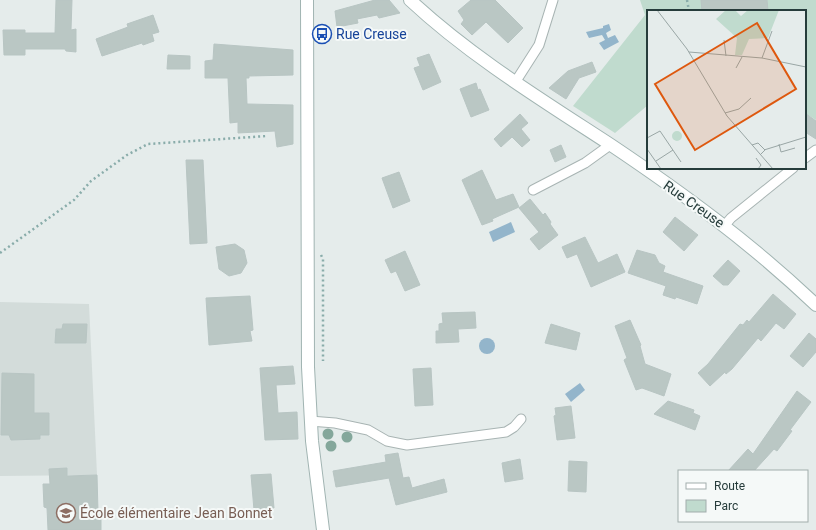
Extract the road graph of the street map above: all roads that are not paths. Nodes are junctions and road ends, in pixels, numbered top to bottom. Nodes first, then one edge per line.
1 (307, 0) edge
2 (410, 0) edge
3 (553, 0) edge
4 (516, 81) junction
5 (610, 145) junction
6 (816, 150) edge
7 (806, 157) edge
8 (792, 169) edge
9 (534, 190) dead end
10 (725, 225) junction
11 (816, 304) edge
12 (520, 419) dead end
13 (310, 421) junction
14 (323, 530) edge

1 - 13 main road
2 - 4 main road, Rue Creuse
3 - 4 lane
4 - 5 main road, Rue Creuse
5 - 9 lane
5 - 10 main road, Rue Creuse
6 - 7 lane
8 - 10 lane
10 - 11 main road, Rue Creuse
12 - 13 lane
13 - 14 main road

